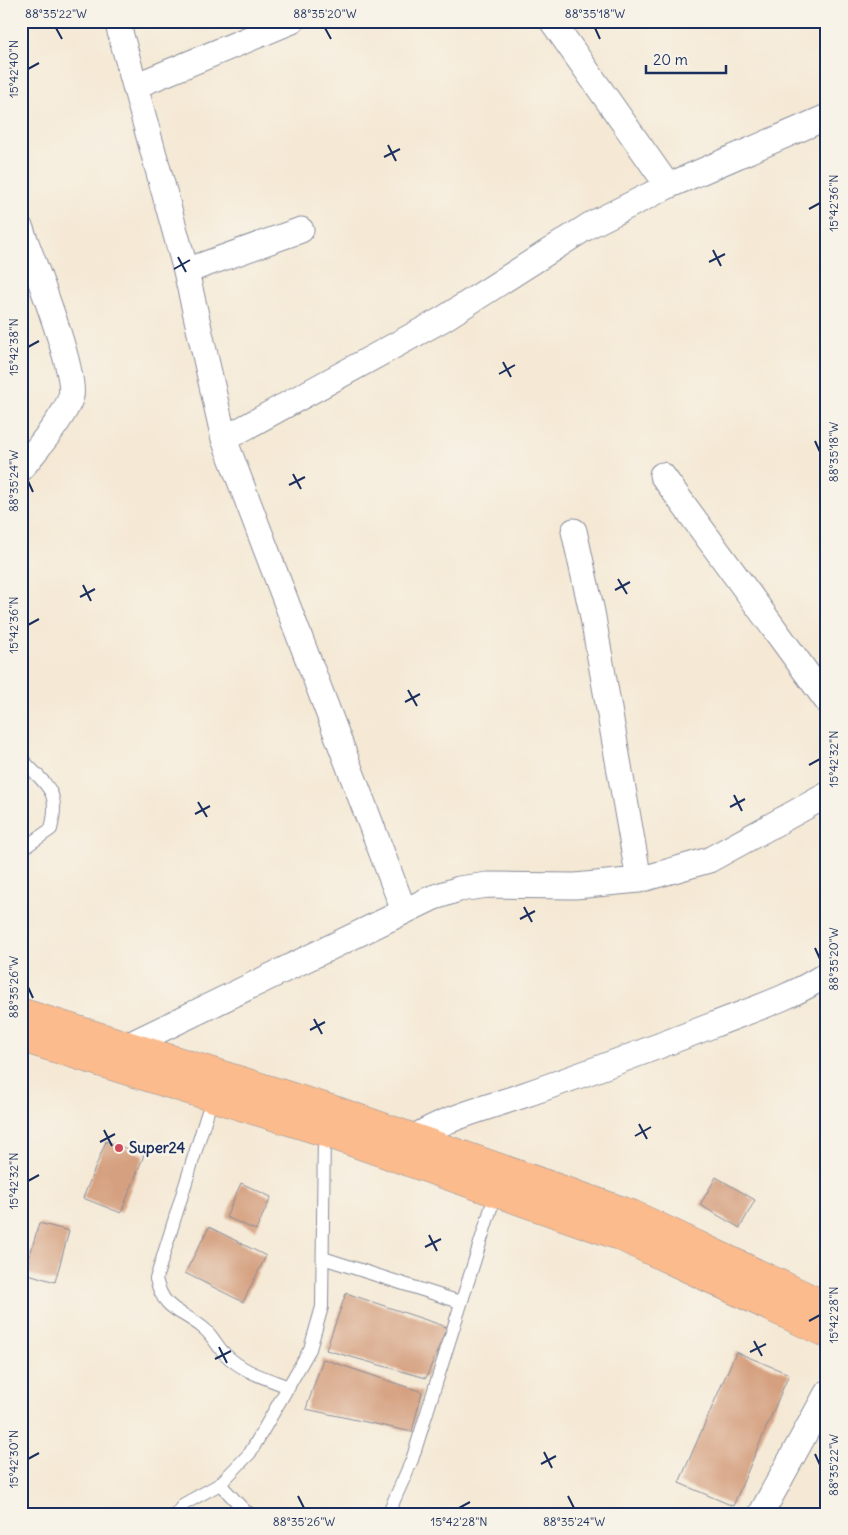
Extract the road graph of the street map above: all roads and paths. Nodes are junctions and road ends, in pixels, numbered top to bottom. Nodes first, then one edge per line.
1 (117, 21) edge
2 (292, 21) edge
3 (552, 21) edge
4 (135, 86) junction
5 (827, 117) edge
6 (668, 186) junction
7 (21, 229) edge
8 (301, 230) dead end
9 (186, 271) junction
10 (224, 439) junction
11 (21, 469) edge
12 (662, 475) dead end
13 (574, 531) dead end
14 (827, 701) edge
15 (21, 758) edge
16 (827, 795) edge
17 (21, 850) edge
18 (639, 880) junction
19 (404, 911) junction
20 (827, 974) edge
21 (21, 1012) edge
22 (21, 1038) edge
23 (129, 1044) junction
24 (104, 1063) junction
25 (216, 1085) junction
26 (329, 1121) junction
27 (413, 1137) junction
28 (391, 1156) junction
29 (501, 1180) junction
30 (323, 1258) junction
31 (460, 1302) junction
32 (827, 1306) edge
33 (827, 1334) edge
34 (289, 1387) junction
35 (827, 1393) edge
36 (220, 1484) junction
37 (176, 1514) edge
38 (251, 1514) edge
39 (388, 1514) edge
40 (760, 1514) edge

1 - 4 street
2 - 4 street
3 - 6 street
4 - 9 street
5 - 6 street
6 - 10 street
7 - 11 street
8 - 9 street
9 - 10 street
10 - 19 street
12 - 14 street
13 - 18 street
15 - 17 lane
16 - 18 street
18 - 19 street
19 - 23 street
20 - 27 street
21 - 23 main road
22 - 24 main road
23 - 24 street
23 - 25 main road
24 - 25 main road
25 - 26 main road
25 - 34 lane
26 - 27 main road
26 - 28 main road
26 - 30 lane
27 - 28 street
27 - 29 main road
28 - 29 main road
29 - 31 lane
29 - 32 main road
29 - 33 main road
30 - 31 lane
30 - 34 lane
31 - 39 lane
34 - 36 lane
35 - 40 street
36 - 37 lane
36 - 38 lane

